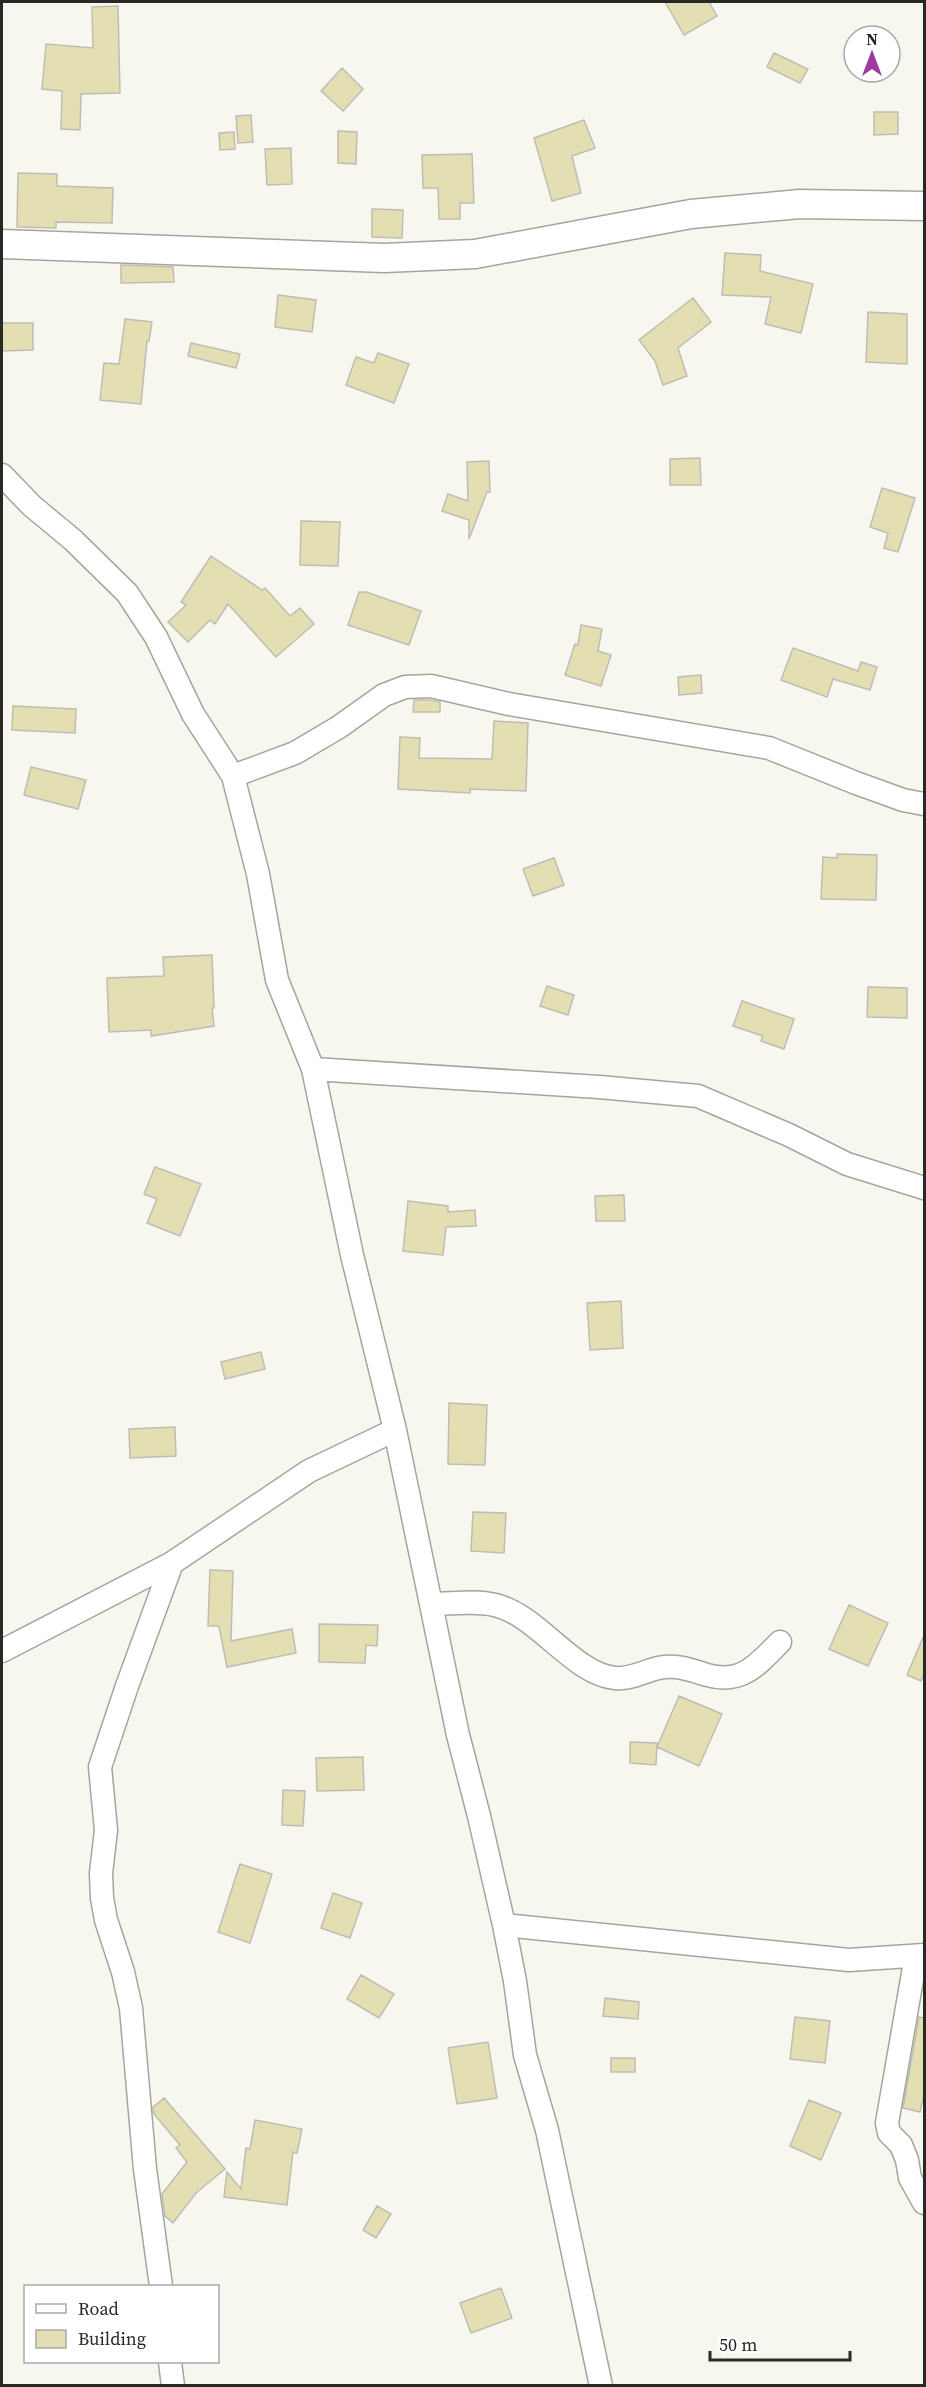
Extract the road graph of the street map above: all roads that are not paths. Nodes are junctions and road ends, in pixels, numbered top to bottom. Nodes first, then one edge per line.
1 (924, 206) edge
2 (2, 244) edge
3 (2, 475) edge
4 (233, 776) junction
5 (924, 804) edge
6 (313, 1069) junction
7 (924, 1188) edge
8 (395, 1430) junction
9 (172, 1563) junction
10 (431, 1604) junction
11 (780, 1642) dead end
12 (2, 1651) edge
13 (504, 1925) junction
14 (920, 1956) edge
15 (924, 2204) edge
16 (161, 2285) edge
17 (170, 2363) edge
18 (173, 2385) edge
19 (601, 2385) edge

1 - 2 street
3 - 4 street
4 - 5 street
4 - 6 street
6 - 7 street
6 - 8 street
8 - 9 street
8 - 10 street
9 - 12 street
9 - 16 street
10 - 11 street
10 - 13 street
13 - 14 street
13 - 19 street
14 - 15 street
17 - 18 street

